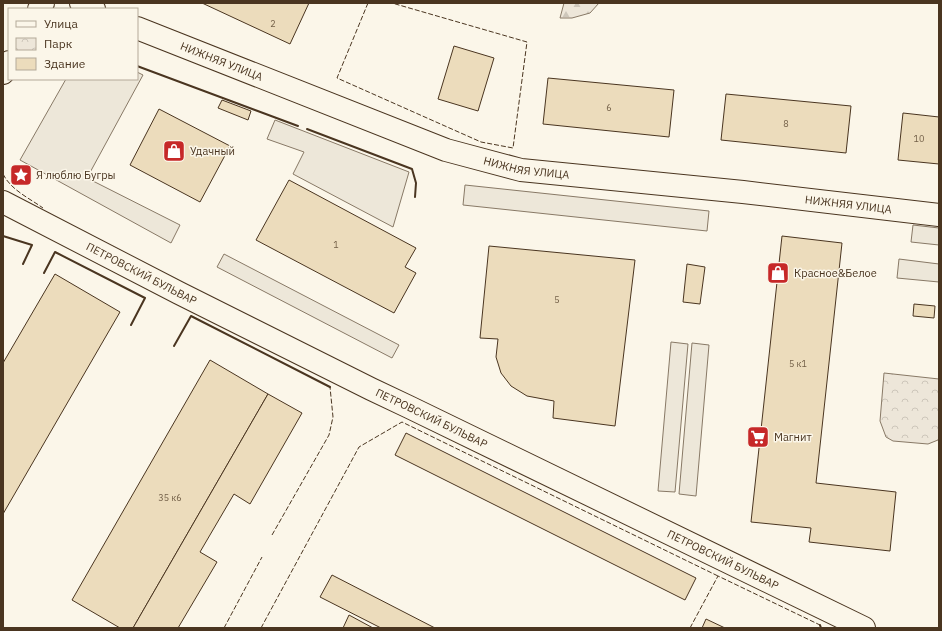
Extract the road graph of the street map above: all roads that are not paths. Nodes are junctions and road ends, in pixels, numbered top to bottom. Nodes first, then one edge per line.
1 (81, 3) edge
2 (92, 8) edge
3 (138, 28) edge
4 (8, 64) edge
5 (3, 73) edge
6 (3, 202) edge
7 (939, 215) edge
8 (864, 628) edge

1 - 2 street
3 - 7 street, НИЖНЯЯ УЛИЦА
4 - 5 street
6 - 8 street, ПЕТРОВСКИЙ БУЛЬВАР

